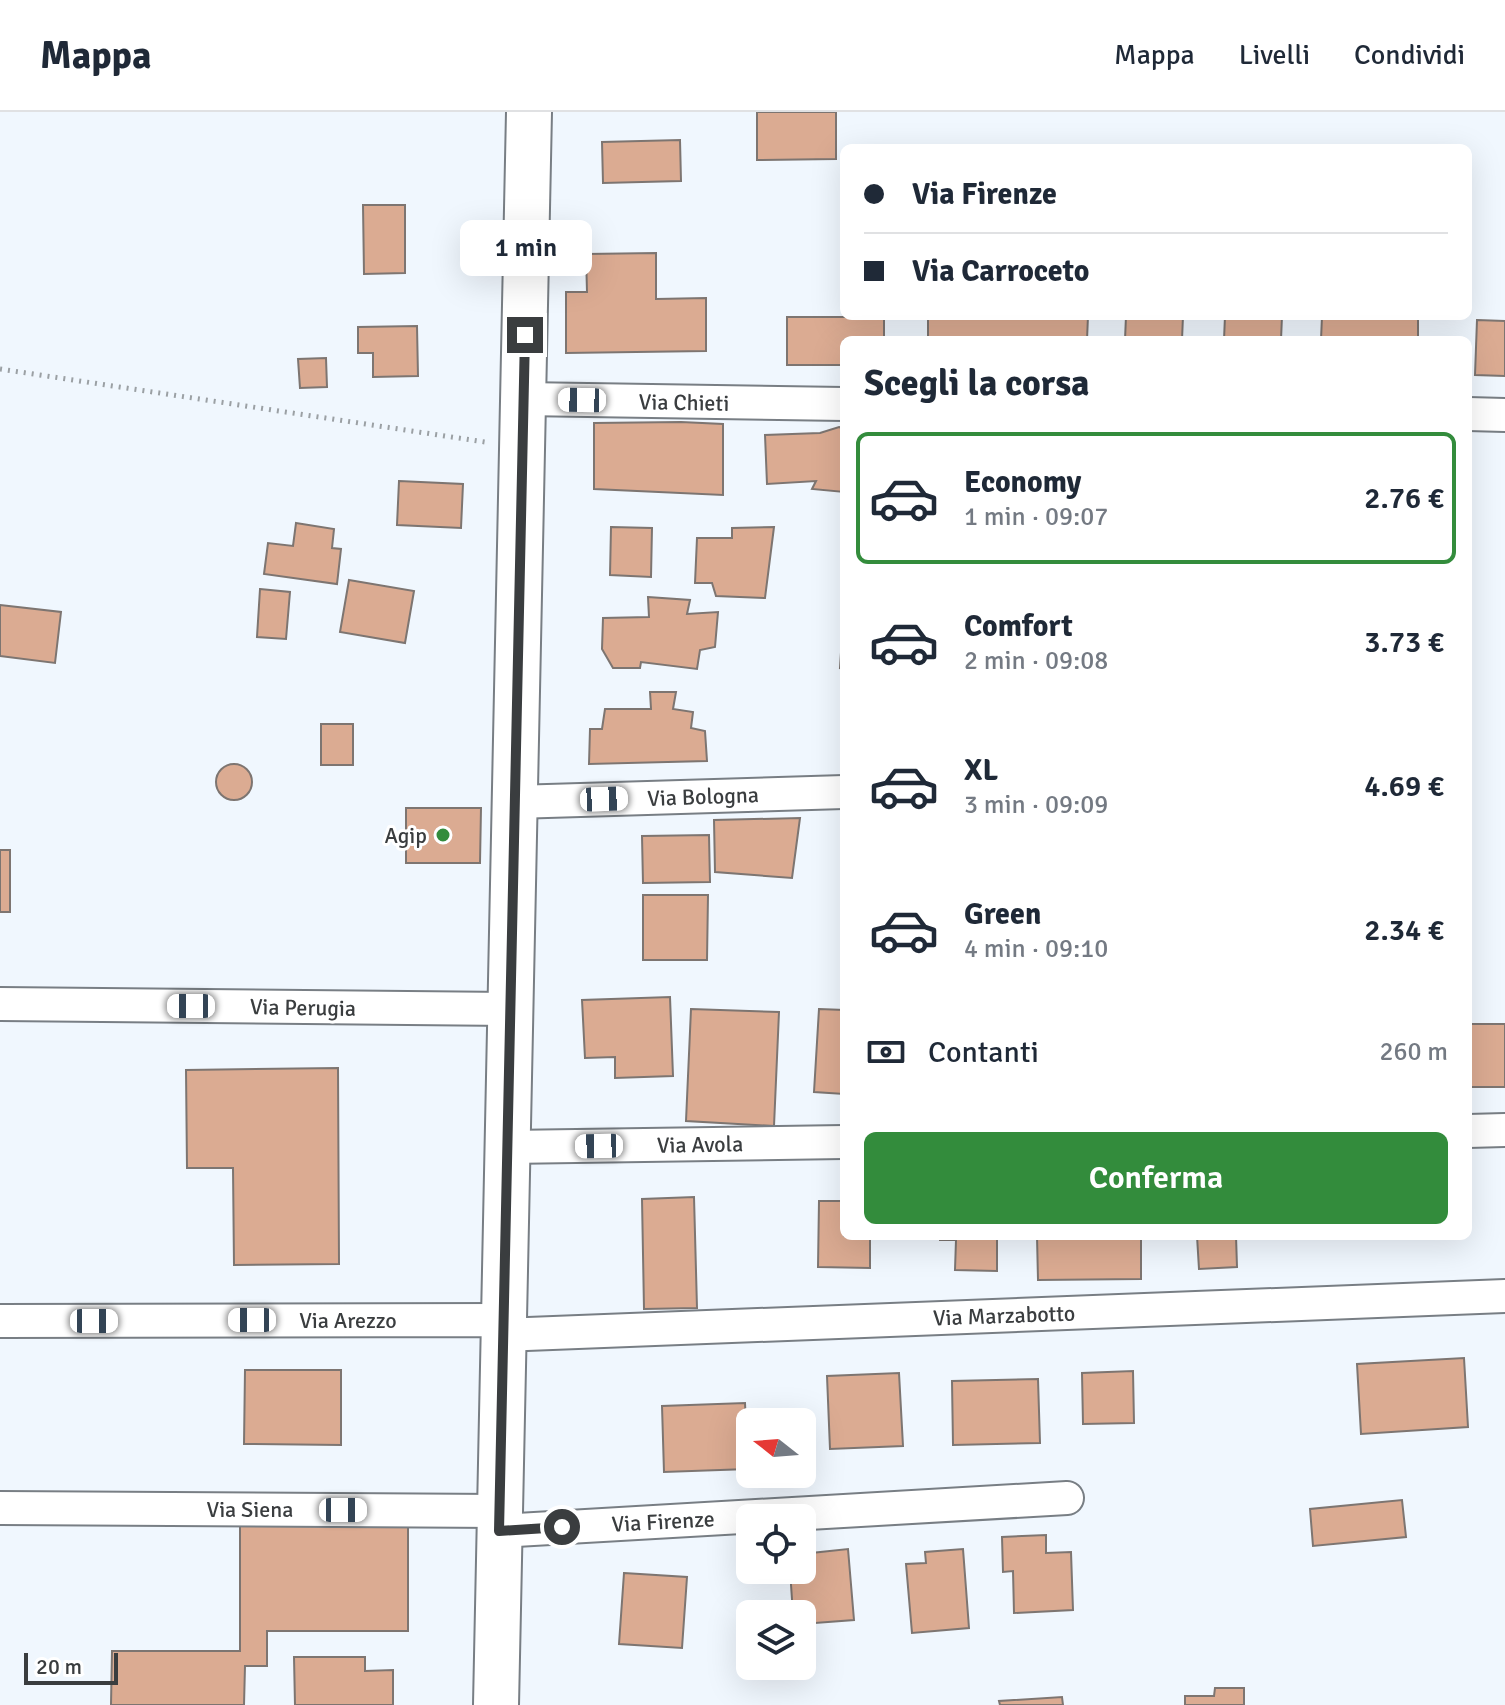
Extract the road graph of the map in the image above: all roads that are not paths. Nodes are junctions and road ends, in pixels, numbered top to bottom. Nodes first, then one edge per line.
1 (529, 112) edge
2 (523, 399) junction
3 (840, 404) edge
4 (1472, 414) edge
5 (1505, 415) edge
6 (840, 792) edge
7 (514, 802) junction
8 (0, 1004) edge
9 (510, 1009) junction
10 (1505, 1130) edge
11 (1472, 1131) edge
12 (840, 1142) edge
13 (507, 1147) junction
14 (1505, 1296) edge
15 (0, 1321) edge
16 (504, 1327) junction
17 (1067, 1498) dead end
18 (0, 1508) edge
19 (500, 1521) junction
20 (496, 1705) edge

1 - 2 street
2 - 3 street, Via Chieti
2 - 7 street
4 - 5 street
6 - 7 street, Via Bologna
7 - 9 street
8 - 9 street, Via Perugia
9 - 13 street
10 - 11 street
12 - 13 street, Via Avola
13 - 16 street
14 - 16 street, Via Marzabotto
15 - 16 street, Via Arezzo
16 - 19 street
17 - 19 street, Via Firenze
18 - 19 street, Via Siena
19 - 20 street

